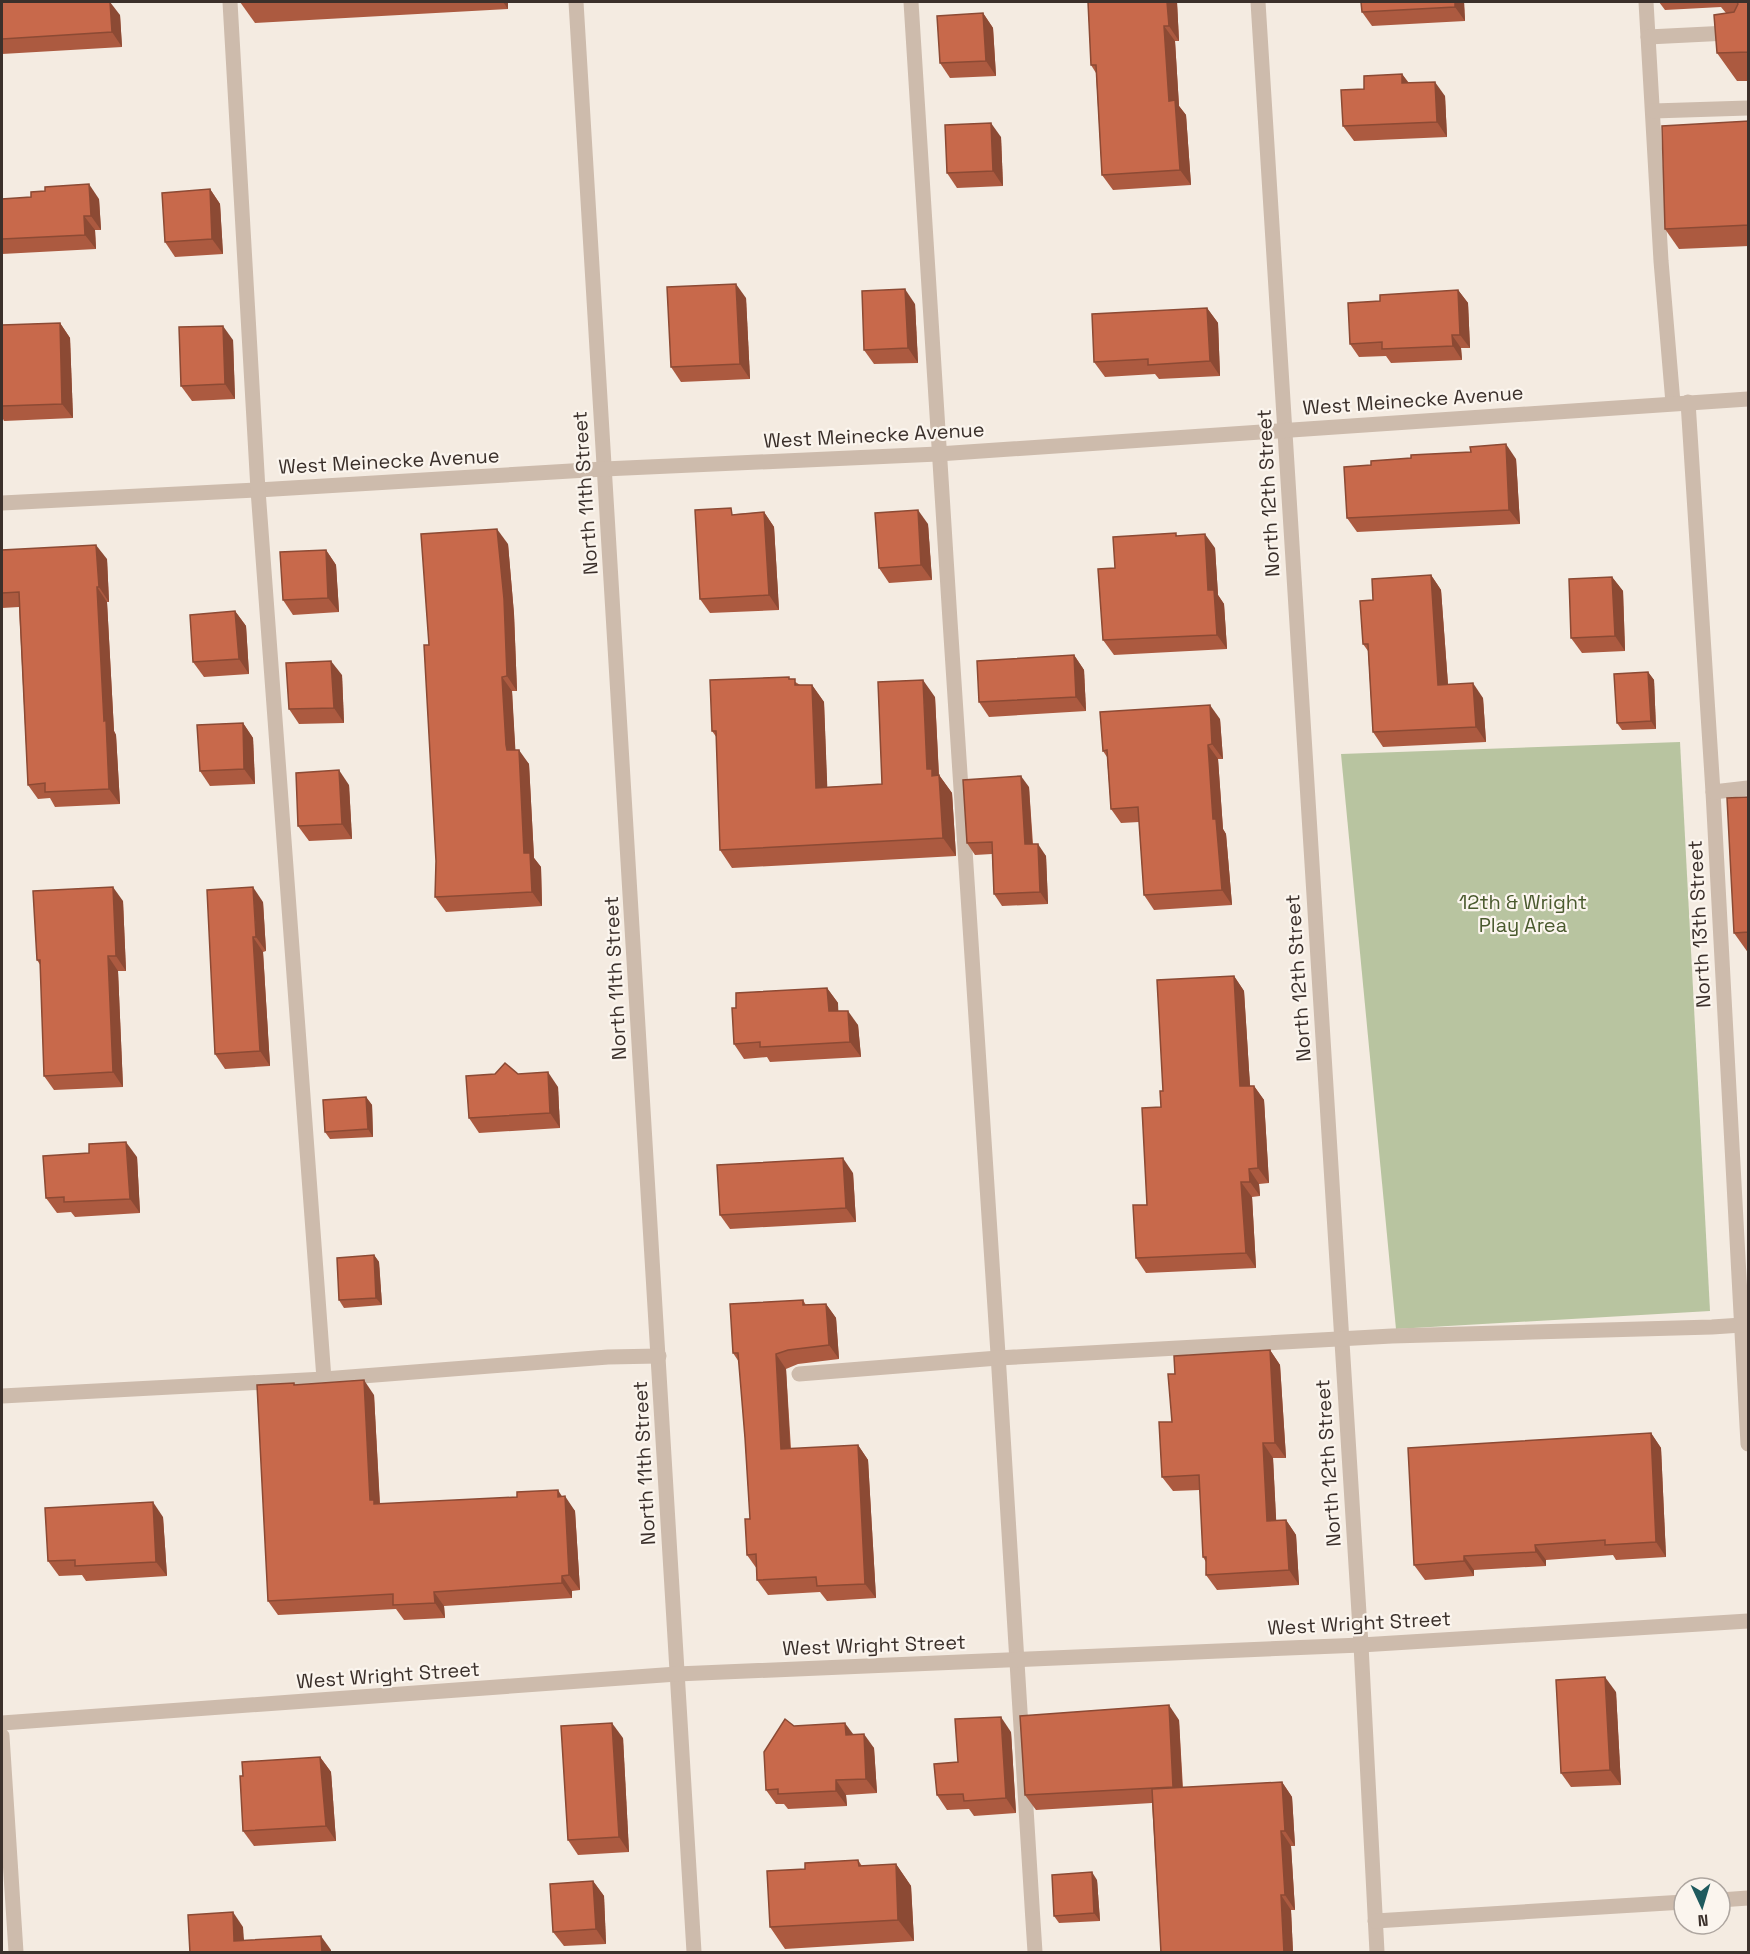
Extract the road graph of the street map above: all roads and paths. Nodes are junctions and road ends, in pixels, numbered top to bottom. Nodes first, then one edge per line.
1 (230, 2) edge
2 (576, 2) edge
3 (911, 2) edge
4 (1258, 2) edge
5 (1646, 2) edge
6 (1749, 32) edge
7 (1648, 37) junction
8 (1749, 108) edge
9 (1653, 111) junction
10 (1749, 399) edge
11 (1681, 402) junction
12 (1285, 429) junction
13 (938, 454) junction
14 (604, 469) junction
15 (258, 490) junction
16 (2, 503) edge
17 (1749, 788) edge
18 (1713, 792) junction
19 (1742, 1325) junction
20 (1342, 1339) junction
21 (659, 1356) junction
22 (998, 1358) junction
23 (799, 1374) dead end
24 (324, 1378) junction
25 (2, 1396) edge
26 (1749, 1444) edge
27 (1749, 1621) edge
28 (1361, 1646) junction
29 (1015, 1660) junction
30 (677, 1674) junction
31 (2, 1723) edge
32 (2, 1736) edge
33 (1749, 1898) edge
34 (1732, 1899) edge
35 (1672, 1903) edge
36 (1375, 1921) junction
37 (16, 1953) edge
38 (694, 1953) edge
39 (1035, 1953) edge
40 (1377, 1953) edge

1 - 15 street
2 - 14 street, North 11th Street
3 - 13 street
4 - 12 street, North 12th Street
5 - 7 street, North 13th Street
6 - 7 street
7 - 9 street, North 13th Street
8 - 9 street
9 - 11 street, North 13th Street
10 - 11 street, West Meinecke Avenue
11 - 12 street, West Meinecke Avenue
11 - 18 street, North 13th Street
12 - 13 street, West Meinecke Avenue
12 - 20 street, North 12th Street
13 - 14 street, West Meinecke Avenue
13 - 22 street
14 - 15 street, West Meinecke Avenue
14 - 21 street, North 11th Street
15 - 16 street, West Meinecke Avenue
15 - 24 street
17 - 18 street
18 - 19 street, North 13th Street
19 - 20 street
19 - 26 street, North 13th Street
20 - 22 street
20 - 28 street, North 12th Street
21 - 24 street
21 - 30 street, North 11th Street
22 - 23 street
22 - 29 street
24 - 25 street
27 - 28 street, West Wright Street
28 - 29 street, West Wright Street
28 - 36 street, North 12th Street
29 - 30 street, West Wright Street
29 - 39 street
30 - 31 street, West Wright Street
30 - 38 street, North 11th Street
32 - 37 street
33 - 34 street
35 - 36 street
36 - 40 street, North 12th Street

